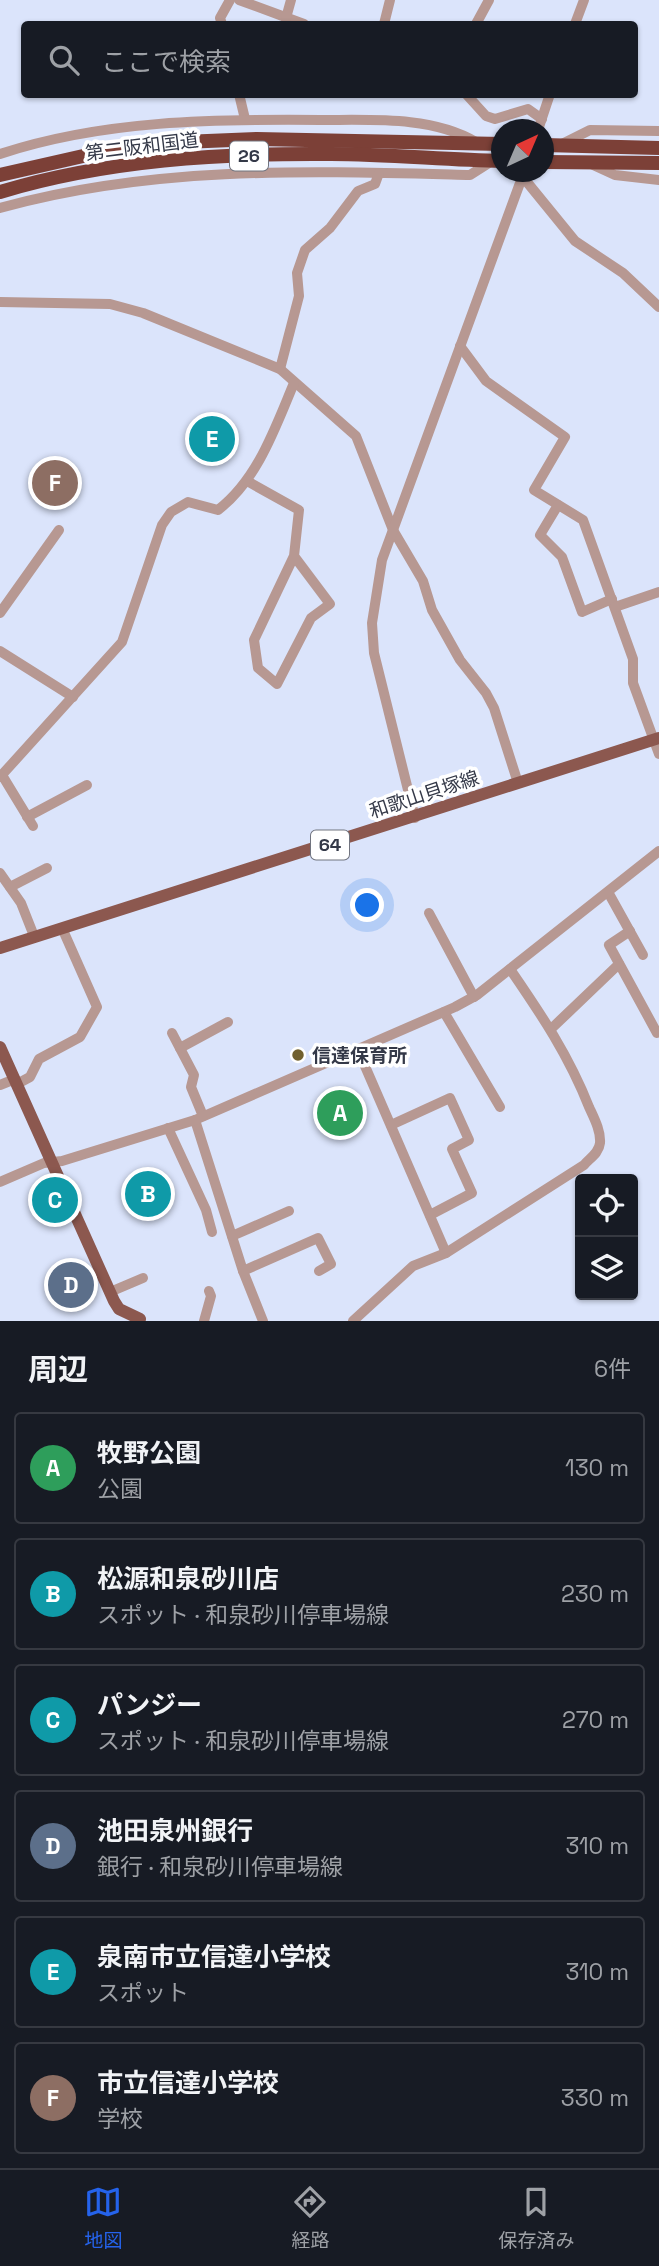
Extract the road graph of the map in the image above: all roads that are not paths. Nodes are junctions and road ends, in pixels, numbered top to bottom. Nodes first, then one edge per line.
1 (230, 0) edge
2 (239, 0) edge
3 (291, 0) edge
4 (390, 0) edge
5 (488, 0) edge
6 (584, 0) edge
7 (286, 18) junction
8 (221, 21) edge
9 (295, 21) edge
10 (385, 21) edge
11 (478, 21) edge
12 (576, 21) edge
13 (240, 98) edge
14 (470, 98) edge
15 (549, 98) edge
16 (245, 119) junction
17 (495, 119) edge
18 (495, 119) edge
19 (536, 119) edge
20 (542, 119) edge
21 (659, 131) edge
22 (478, 143) junction
23 (491, 144) edge
24 (554, 145) edge
25 (560, 145) junction
26 (659, 148) edge
27 (0, 154) edge
28 (491, 161) edge
29 (554, 162) edge
30 (589, 163) junction
31 (659, 163) edge
32 (491, 164) edge
33 (379, 173) junction
34 (0, 176) edge
35 (659, 180) edge
36 (520, 182) edge
37 (529, 182) edge
38 (0, 192) edge
39 (0, 208) edge
40 (0, 302) edge
41 (659, 307) edge
42 (460, 346) junction
43 (280, 369) junction
44 (294, 383) junction
45 (247, 481) junction
46 (558, 505) junction
47 (59, 530) dead end
48 (393, 530) junction
49 (294, 556) junction
50 (659, 592) edge
51 (613, 603) junction
52 (0, 612) edge
53 (0, 651) edge
54 (73, 697) junction
55 (656, 739) edge
56 (659, 754) edge
57 (1, 776) edge
58 (518, 783) junction
59 (87, 785) dead end
60 (415, 818) junction
61 (659, 851) edge
62 (47, 868) dead end
63 (0, 873) edge
64 (10, 887) junction
65 (608, 892) junction
66 (429, 913) dead end
67 (62, 928) junction
68 (630, 931) junction
69 (34, 936) junction
70 (0, 948) edge
71 (643, 955) dead end
72 (619, 964) junction
73 (510, 969) junction
74 (474, 997) junction
75 (444, 1012) junction
76 (228, 1022) dead end
77 (551, 1029) junction
78 (172, 1033) dead end
79 (657, 1033) edge
80 (0, 1047) edge
81 (180, 1048) junction
82 (358, 1050) junction
83 (16, 1081) junction
84 (0, 1085) edge
85 (500, 1107) dead end
86 (199, 1118) junction
87 (391, 1125) junction
88 (168, 1128) junction
89 (51, 1162) junction
90 (0, 1182) edge
91 (289, 1211) dead end
92 (430, 1215) junction
93 (212, 1232) dead end
94 (232, 1236) junction
95 (446, 1253) junction
96 (243, 1271) junction
97 (319, 1271) dead end
98 (143, 1278) dead end
99 (110, 1292) junction
100 (209, 1292) dead end
101 (143, 1320) edge
102 (204, 1321) edge
103 (263, 1321) edge
104 (353, 1321) edge

1 - 8 street
2 - 7 street
3 - 7 street
4 - 10 street
5 - 11 street
6 - 12 street
7 - 9 street
13 - 16 street
14 - 17 street
15 - 20 street
16 - 22 street
16 - 27 street
18 - 19 street
21 - 25 street
22 - 23 highway, 第二阪和国道 / 26
22 - 34 highway, 第二阪和国道 / 26
24 - 25 highway
25 - 26 highway
28 - 38 highway, 第二阪和国道 / 26
29 - 30 highway
30 - 31 highway
30 - 35 street
32 - 33 street
33 - 39 street
33 - 43 street
36 - 42 street
37 - 41 street
40 - 43 street
42 - 46 street
42 - 48 street
43 - 44 street
44 - 45 street
44 - 48 street
45 - 49 street
45 - 54 street
46 - 51 street
46 - 51 street
47 - 52 street
48 - 58 street
48 - 60 street
49 - 49 street
50 - 51 street
51 - 55 street
53 - 54 street
54 - 57 street
55 - 56 street
55 - 58 main road, 和歌山貝塚線 / 64
57 - 59 street
58 - 60 main road, 和歌山貝塚線 / 64
60 - 67 main road, 和歌山貝塚線 / 64
61 - 65 street
62 - 64 street
63 - 64 street
64 - 69 street
65 - 68 street
65 - 73 street
66 - 74 street
67 - 69 main road, 和歌山貝塚線 / 64
67 - 83 street
68 - 71 street
68 - 72 street
69 - 70 main road, 和歌山貝塚線 / 64
72 - 77 street
72 - 79 street
73 - 74 street
73 - 77 street
74 - 75 street
75 - 82 street
75 - 85 street
76 - 81 street
77 - 95 street
78 - 81 street
80 - 83 main road
81 - 86 street
82 - 86 street
82 - 87 street
83 - 84 street
83 - 89 main road
86 - 88 street
86 - 94 street
87 - 92 street
87 - 92 street
88 - 89 street
88 - 93 street
89 - 90 street
89 - 99 main road
91 - 94 street
92 - 95 street
94 - 96 street
95 - 104 street
96 - 97 street
96 - 103 street
98 - 99 street
99 - 101 main road
100 - 102 street

